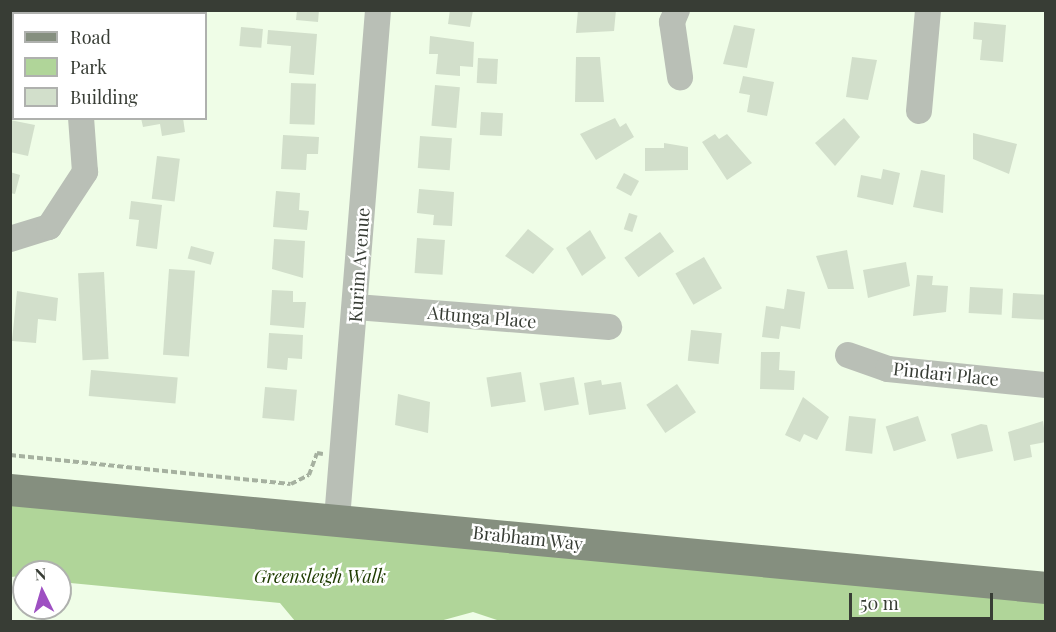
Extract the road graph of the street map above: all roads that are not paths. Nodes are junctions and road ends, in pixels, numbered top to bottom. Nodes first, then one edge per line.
1 (378, 10) edge
2 (677, 10) edge
3 (928, 10) edge
4 (680, 77) dead end
5 (919, 111) dead end
6 (81, 120) edge
7 (10, 239) edge
8 (356, 307) junction
9 (609, 327) dead end
10 (848, 355) dead end
11 (1046, 385) edge
12 (10, 490) edge
13 (337, 519) junction
14 (1046, 588) edge

1 - 8 street, Kurim Avenue
2 - 4 street
3 - 5 street
6 - 7 street
8 - 9 street, Attunga Place
8 - 13 street, Kurim Avenue
10 - 11 street, Pindari Place
12 - 13 main road, Brabham Way
13 - 14 main road, Brabham Way

